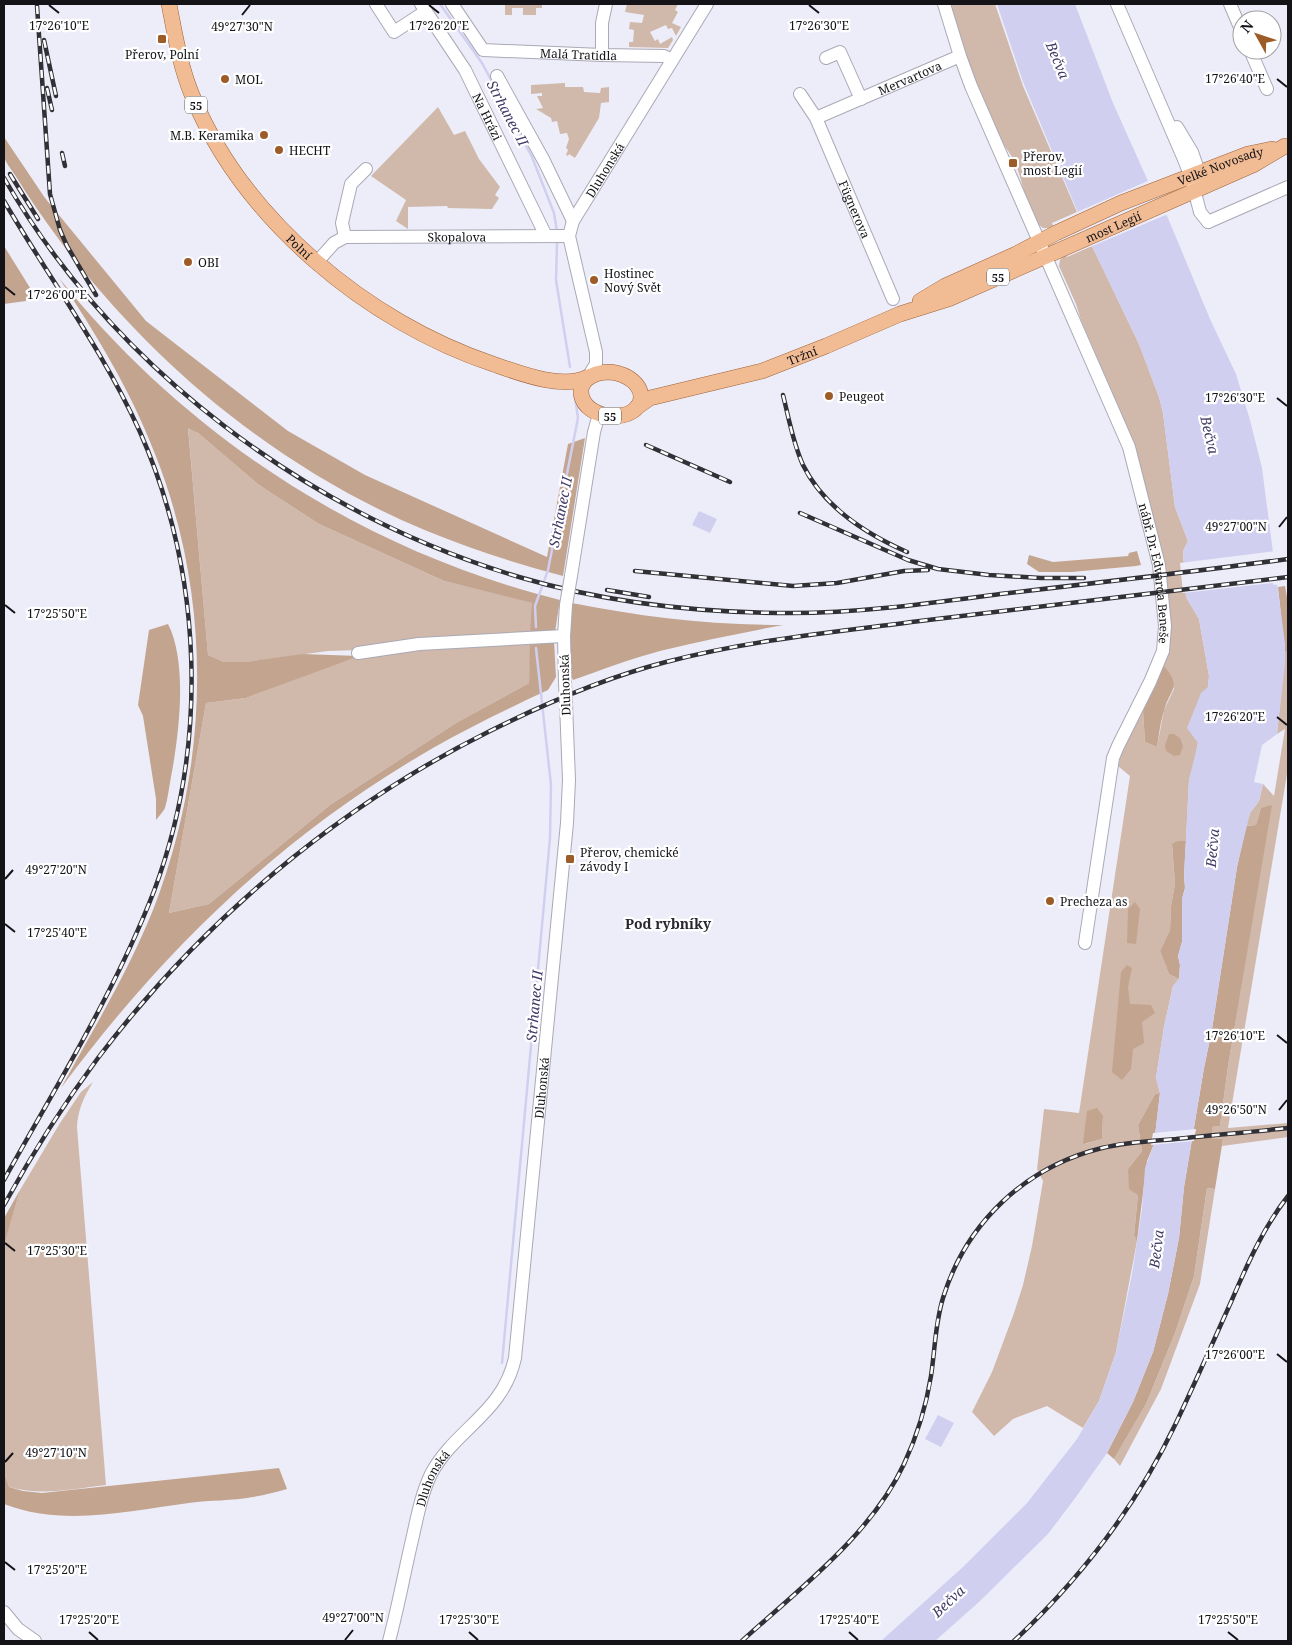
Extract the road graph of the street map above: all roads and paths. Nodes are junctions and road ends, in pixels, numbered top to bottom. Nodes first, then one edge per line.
1 (169, 4) edge
2 (376, 4) edge
3 (452, 4) edge
4 (606, 4) edge
5 (707, 4) edge
6 (944, 4) edge
7 (1117, 4) edge
8 (424, 8) edge
9 (602, 55) junction
10 (960, 56) junction
11 (826, 58) dead end
12 (672, 60) junction
13 (1254, 60) edge
14 (497, 76) dead end
15 (1267, 89) dead end
16 (800, 94) dead end
17 (861, 99) junction
18 (816, 118) junction
19 (1287, 146) edge
20 (366, 169) dead end
21 (1197, 182) junction
22 (1288, 187) edge
23 (1156, 189) joint
24 (1164, 204) joint
25 (572, 221) junction
26 (1056, 233) joint
27 (546, 236) junction
28 (569, 236) junction
29 (345, 237) junction
30 (1039, 242) junction
31 (1063, 249) joint
32 (1045, 256) junction
33 (317, 262) junction
34 (893, 299) dead end
35 (900, 314) junction
36 (596, 352) junction
37 (611, 372) junction
38 (588, 377) junction
39 (544, 378) junction
40 (633, 380) junction
41 (700, 386) junction
42 (582, 400) junction
43 (637, 407) junction
44 (600, 414) junction
45 (564, 636) junction
46 (358, 653) dead end
47 (1085, 943) dead end
48 (4, 1612) edge
49 (35, 1641) edge
50 (389, 1641) edge

1 - 33 main road, Polní / 55
2 - 8 street
3 - 9 street, Malá Tratidla
4 - 9 street
5 - 12 street, Dluhonská
6 - 10 street, nábř. Dr. Edvarda Beneše
7 - 21 street
8 - 27 street, Na Hrázi
9 - 12 street, Malá Tratidla
10 - 17 street, Mervartova
10 - 30 street, nábř. Dr. Edvarda Beneše
11 - 17 street
12 - 25 street, Dluhonská
13 - 15 street
14 - 25 street
16 - 18 street
17 - 18 street, Mervartova
18 - 34 street, Fügnerova
19 - 21 main road, Velké Novosady / 55
20 - 29 street
21 - 22 street, Velké Novosady
21 - 23 main road, Velké Novosady / 55
21 - 24 main road, Velké Novosady / 55
23 - 26 main road, most Legií / 55
24 - 31 main road, most Legií / 55
25 - 28 street, Dluhonská
26 - 30 main road, Tržní / 55
27 - 28 street, Skopalova
27 - 29 street, Skopalova
28 - 36 street, Dluhonská
29 - 33 street
30 - 32 street, nábř. Dr. Edvarda Beneše
30 - 35 main road, Tržní / 55
31 - 32 main road, Tržní / 55
32 - 35 main road, Tržní / 55
32 - 47 street, nábř. Dr. Edvarda Beneše
33 - 39 main road, Polní / 55
35 - 41 main road, Tržní / 55
36 - 37 street, Dluhonská
36 - 38 street, Dluhonská
37 - 38 main road, 55
37 - 40 main road, 55
38 - 39 main road, Polní / 55
38 - 42 main road, Dluhonská / 55
39 - 42 main road, Polní / 55
40 - 41 main road, Tržní / 55
40 - 43 main road, 55
41 - 43 main road, Tržní / 55
42 - 44 main road, 55
43 - 44 main road, 55
44 - 45 street, Dluhonská, bridge
45 - 46 street
45 - 50 street, Dluhonská, bridge
48 - 49 street

